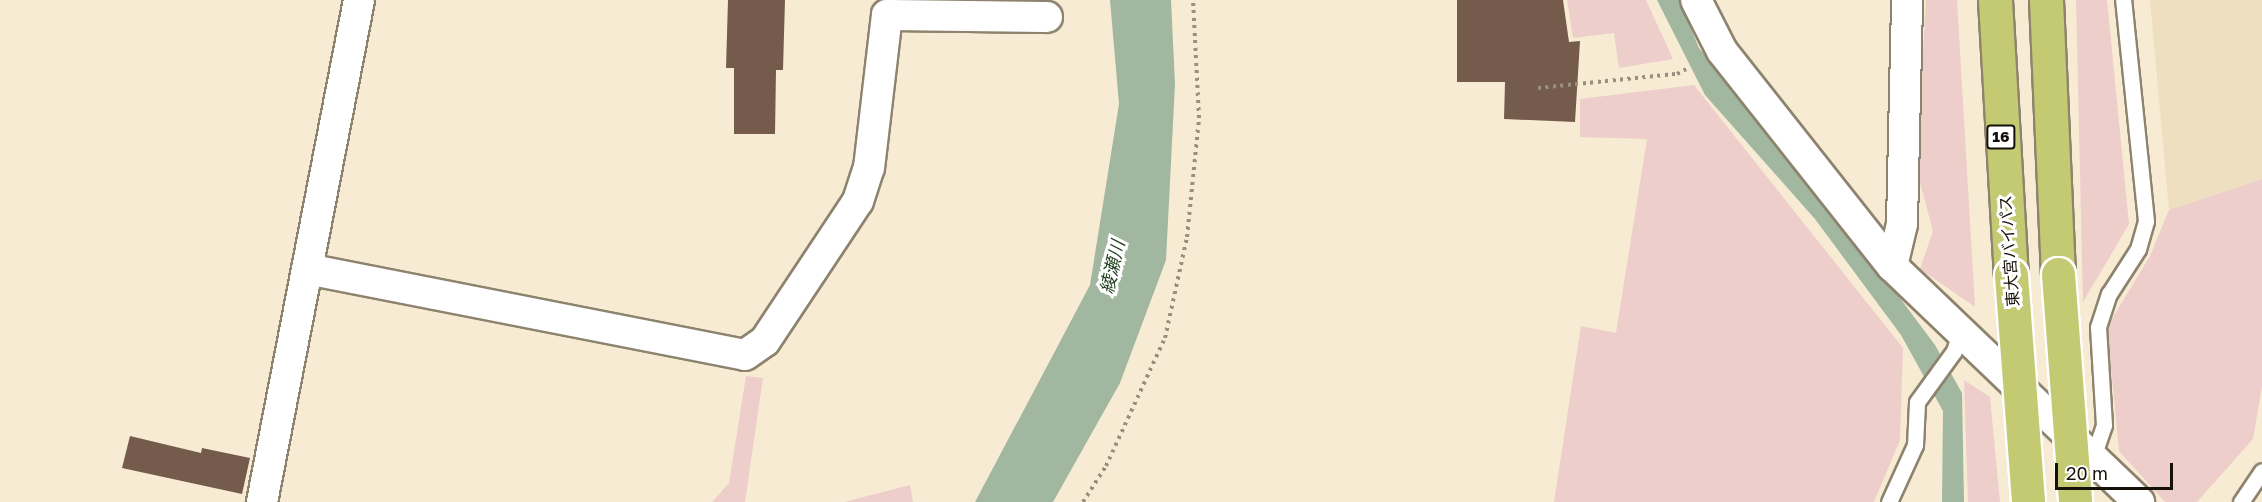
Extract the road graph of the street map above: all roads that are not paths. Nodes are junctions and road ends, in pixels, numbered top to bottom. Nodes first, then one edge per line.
1 (359, 0) edge
2 (1696, 0) edge
3 (1907, 0) edge
4 (1995, 0) edge
5 (2046, 0) edge
6 (2123, 0) edge
7 (1047, 17) dead end
8 (1892, 266) junction
9 (307, 268) junction
10 (1957, 341) junction
11 (2093, 456) junction
12 (2262, 471) edge
13 (262, 502) edge
14 (1889, 502) edge
15 (2028, 502) edge
16 (2075, 502) edge
17 (2139, 502) edge
18 (2241, 502) edge

1 - 9 street
2 - 8 street
3 - 8 street
4 - 15 highway, 東大宮バイパス / 16, bridge
5 - 16 highway, bridge
6 - 11 lane
7 - 9 street
8 - 10 street
9 - 13 street
10 - 11 street
10 - 14 lane
11 - 17 street
12 - 18 lane

